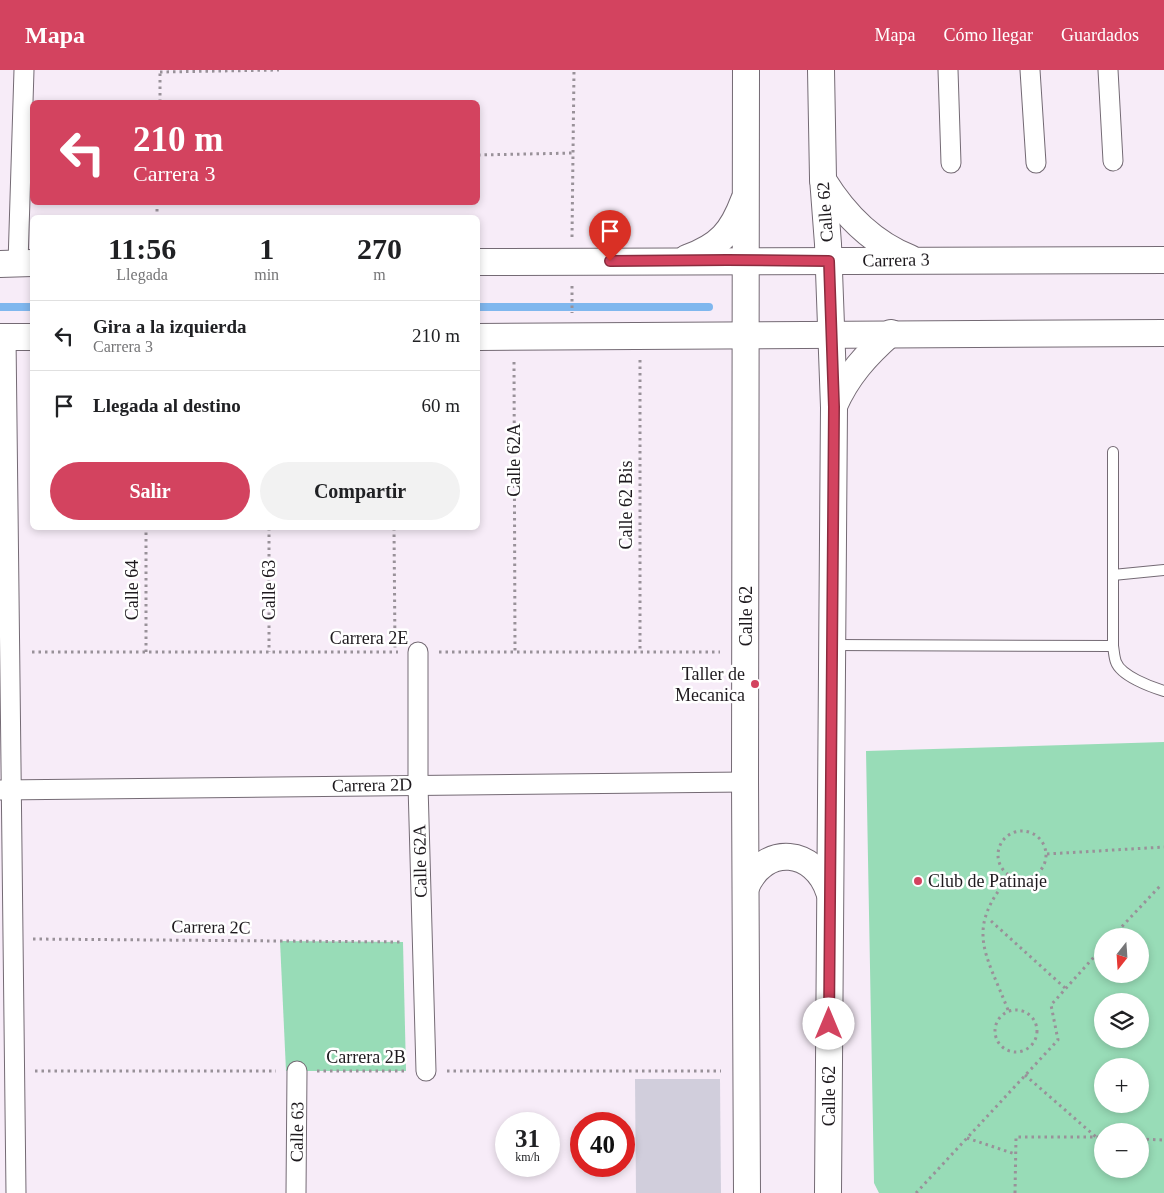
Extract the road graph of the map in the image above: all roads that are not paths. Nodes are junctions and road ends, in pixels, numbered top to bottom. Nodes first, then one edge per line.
1 (24, 70) edge
2 (746, 70) edge
3 (821, 70) edge
4 (948, 70) edge
5 (1030, 70) edge
6 (1108, 70) edge
7 (1115, 70) edge
8 (1112, 161) dead end
9 (951, 163) dead end
10 (1036, 163) dead end
11 (746, 177) junction
12 (823, 178) junction
13 (912, 259) junction
14 (747, 260) junction
15 (1164, 260) edge
16 (667, 261) junction
17 (829, 261) junction
18 (480, 262) edge
19 (17, 263) edge
20 (891, 333) junction
21 (1164, 333) edge
22 (830, 334) junction
23 (747, 336) junction
24 (480, 337) edge
25 (3, 338) edge
26 (30, 338) edge
27 (834, 407) junction
28 (1113, 452) dead end
29 (1164, 570) edge
30 (1113, 575) junction
31 (831, 645) junction
32 (1113, 646) junction
33 (418, 652) road end
34 (1164, 691) edge
35 (745, 782) junction
36 (418, 785) junction
37 (6, 790) edge
38 (746, 887) junction
39 (829, 892) junction
40 (297, 1071) road end
41 (426, 1071) road end
42 (16, 1193) edge
43 (296, 1193) edge
44 (747, 1193) edge
45 (828, 1193) edge

1 - 19 street
2 - 11 street, Calle 62
3 - 12 street, Calle 62
4 - 9 street
5 - 10 street
6 - 7 street
6 - 8 street
11 - 14 street, Calle 62
11 - 16 street
12 - 13 street
12 - 17 street, Calle 62
13 - 15 street, Carrera 3
13 - 17 street, Carrera 3
14 - 16 street, Carrera 3
14 - 17 street, Carrera 3
14 - 23 street, Calle 62
16 - 18 street, Carrera 3
17 - 22 street, Calle 62
20 - 21 street
20 - 22 street
20 - 27 street
22 - 23 street
22 - 27 street, Calle 62
23 - 24 street
23 - 35 street, Calle 62
25 - 26 street
25 - 37 street
27 - 31 street, Calle 62
28 - 30 lane
29 - 30 lane
30 - 32 lane
31 - 32 lane
31 - 39 street, Calle 62
32 - 34 lane
33 - 36 street, Calle 62A
35 - 36 street, Carrera 2D
35 - 38 street, Calle 62
36 - 37 street, Carrera 2D
36 - 41 street, Calle 62A
37 - 42 street
38 - 39 street
38 - 44 street, Calle 62
39 - 45 street, Calle 62
40 - 43 street, Calle 63

